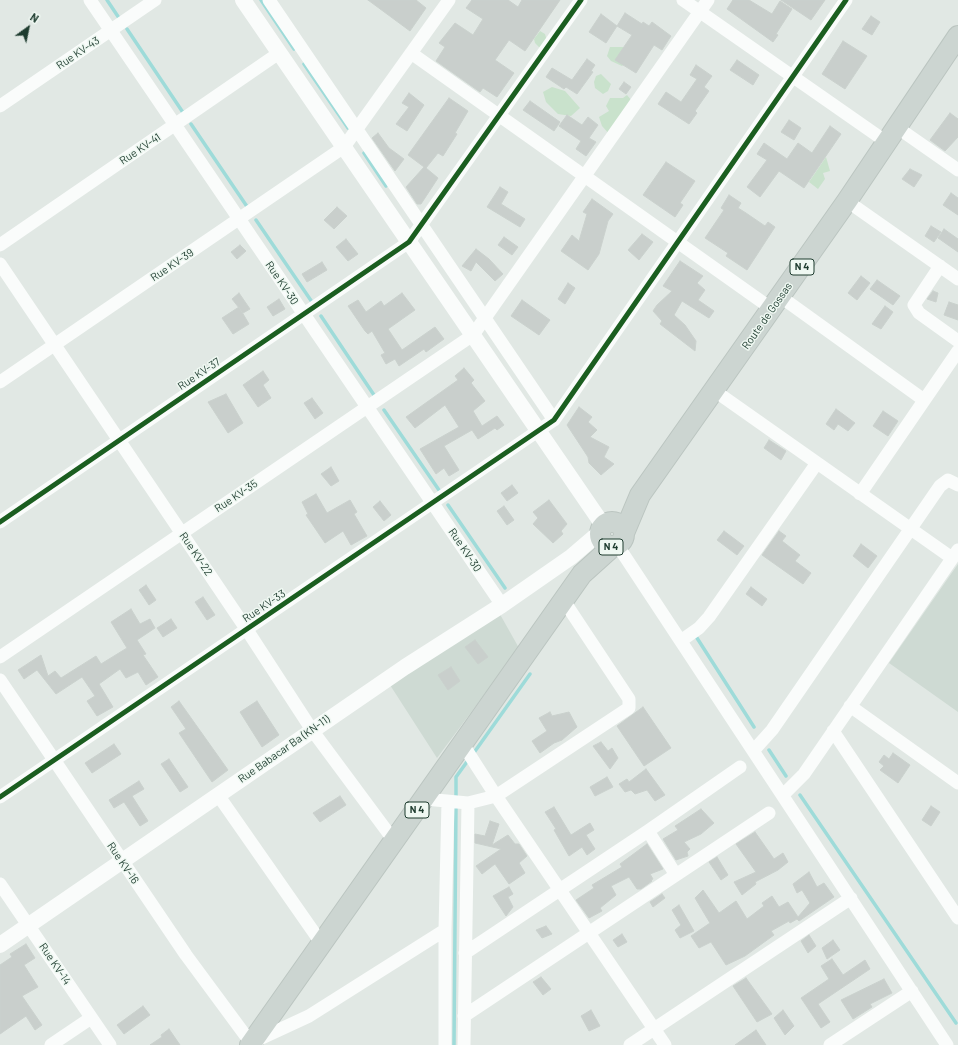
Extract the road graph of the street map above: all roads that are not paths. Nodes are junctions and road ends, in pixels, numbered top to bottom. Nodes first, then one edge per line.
1 (90, 0) edge
2 (155, 0) edge
3 (243, 0) edge
4 (269, 0) edge
5 (450, 0) edge
6 (581, 0) edge
7 (683, 0) edge
8 (708, 0) edge
9 (846, 0) edge
10 (700, 12) junction
11 (110, 31) junction
12 (958, 36) edge
13 (305, 53) junction
14 (411, 53) junction
15 (283, 58) junction
16 (794, 77) junction
17 (0, 106) edge
18 (499, 116) junction
19 (175, 125) junction
20 (357, 130) junction
21 (893, 136) junction
22 (344, 147) junction
23 (958, 170) edge
24 (585, 176) junction
25 (848, 202) junction
26 (239, 219) junction
27 (422, 226) junction
28 (678, 241) junction
29 (409, 242) junction
30 (0, 245) edge
31 (0, 264) edge
32 (940, 266) junction
33 (958, 279) edge
34 (777, 303) junction
35 (303, 315) junction
36 (485, 318) junction
37 (473, 335) junction
38 (958, 340) edge
39 (55, 345) junction
40 (958, 351) edge
41 (0, 382) edge
42 (715, 391) junction
43 (924, 400) junction
44 (366, 408) junction
45 (554, 420) junction
46 (539, 432) junction
47 (119, 441) junction
48 (817, 463) junction
49 (958, 485) edge
50 (860, 494) junction
51 (433, 504) junction
52 (0, 522) edge
53 (911, 529) junction
54 (182, 534) junction
55 (607, 537) junction
56 (955, 554) edge
57 (564, 601) junction
58 (502, 605) junction
59 (247, 630) junction
60 (682, 640) junction
61 (0, 657) edge
62 (0, 680) edge
63 (850, 706) junction
64 (312, 730) junction
65 (833, 731) junction
66 (754, 750) junction
67 (468, 751) junction
68 (54, 760) junction
69 (740, 767) dead end
70 (958, 784) edge
71 (218, 795) junction
72 (783, 795) junction
73 (496, 796) junction
74 (0, 797) edge
75 (425, 799) junction
76 (458, 802) junction
77 (769, 813) dead end
78 (648, 831) junction
79 (394, 842) junction
80 (122, 862) junction
81 (676, 875) junction
82 (0, 884) edge
83 (560, 890) junction
84 (851, 898) junction
85 (957, 914) edge
86 (28, 925) junction
87 (445, 930) junction
88 (589, 933) junction
89 (322, 944) junction
90 (0, 945) edge
91 (465, 953) junction
92 (912, 990) junction
93 (464, 1016) junction
94 (91, 1018) junction
95 (654, 1029) junction
96 (251, 1044) edge
97 (51, 1045) edge
98 (110, 1045) edge
99 (455, 1045) edge
100 (630, 1045) edge
101 (665, 1045) edge
102 (830, 1045) edge
103 (947, 1045) edge

1 - 11 street, Rue KV-30
2 - 11 street, Rue KV-43
3 - 15 street
4 - 13 street
5 - 14 street, Rue KV-39
6 - 18 street, Rue KV-37
7 - 10 street
8 - 10 street
9 - 16 street, Rue KV-33
10 - 16 street
10 - 24 street
11 - 17 street, Rue KV-43
11 - 19 street, Rue KV-30
12 - 21 main road, Route de Gossas / N 4
13 - 15 street, Rue KV-41
13 - 20 street
14 - 18 street
14 - 20 street, Rue KV-39
15 - 19 street, Rue KV-41
15 - 22 street
16 - 21 street
16 - 28 street, Rue KV-33
18 - 24 street
18 - 27 street, Rue KV-37
19 - 26 street, Rue KV-30
19 - 30 street, Rue KV-41
20 - 22 street, Rue KV-39
20 - 27 street
21 - 23 street
21 - 25 main road, Route de Gossas / N 4
22 - 26 street, Rue KV-39
22 - 29 street
24 - 28 street
24 - 36 street
25 - 32 street
25 - 34 main road, Route de Gossas / N 4
26 - 35 street, Rue KV-30
26 - 39 street, Rue KV-39
27 - 29 street, Rue KV-37
27 - 36 street
28 - 34 street
28 - 45 street, Rue KV-33
29 - 35 street, Rue KV-37
29 - 37 street
31 - 39 street, Rue KV-22
32 - 33 street
32 - 38 street
34 - 42 main road, Route de Gossas / N 4
34 - 43 street
35 - 44 street, Rue KV-30
35 - 47 street, Rue KV-37
36 - 37 street
36 - 45 street
37 - 44 street, Rue KV-35
37 - 46 street
39 - 41 street, Rue KV-39
39 - 47 street, Rue KV-22
40 - 43 street
42 - 48 street
42 - 55 main road, Route de Gossas / N 4
43 - 50 street
44 - 51 street, Rue KV-30
44 - 54 street, Rue KV-35
45 - 46 street, Rue KV-33
46 - 51 street, Rue KV-33
46 - 55 street
47 - 52 street, Rue KV-37
47 - 54 street, Rue KV-22
48 - 50 street
48 - 60 street
49 - 53 street
50 - 53 street
51 - 58 street, Rue KV-30
51 - 59 street, Rue KV-33
53 - 56 street
53 - 66 street
54 - 59 street, Rue KV-22
54 - 61 street, Rue KV-35
55 - 57 main road, N 4
55 - 58 street, Rue Babacar Ba (KN-11)
55 - 60 street
56 - 63 street
57 - 67 main road, N 4
57 - 73 street
58 - 64 street, Rue Babacar Ba (KN-11)
59 - 64 street, Rue KV-22
59 - 68 street, Rue KV-33
60 - 66 street
62 - 68 street, Rue KV-16
63 - 65 street
63 - 70 street
64 - 71 street, Rue Babacar Ba (KN-11)
64 - 79 street, Rue KV-22
65 - 72 street
65 - 85 street
66 - 72 street
67 - 73 street
67 - 75 main road, N 4
68 - 74 street, Rue KV-33
68 - 80 street, Rue KV-16
69 - 78 street
71 - 80 street, Rue Babacar Ba (KN-11)
71 - 89 street
72 - 84 street
73 - 76 street
73 - 83 street
75 - 76 street
75 - 79 main road, N 4
76 - 87 street
76 - 91 street
77 - 81 street
78 - 81 street
78 - 83 street
79 - 89 main road, N 4
80 - 86 street, Rue Babacar Ba (KN-11)
80 - 96 street, Rue KV-16
81 - 88 street
82 - 86 street, Rue KV-14
83 - 88 street
83 - 91 street
84 - 92 street
84 - 95 street
86 - 90 street, Rue Babacar Ba (KN-11)
86 - 94 street, Rue KV-14
87 - 96 street
87 - 99 street
88 - 93 street
88 - 95 street
89 - 96 main road, N 4
91 - 93 street
92 - 102 street
92 - 103 street
93 - 99 street
94 - 97 street
94 - 98 street, Rue KV-14
95 - 100 street
95 - 101 street

